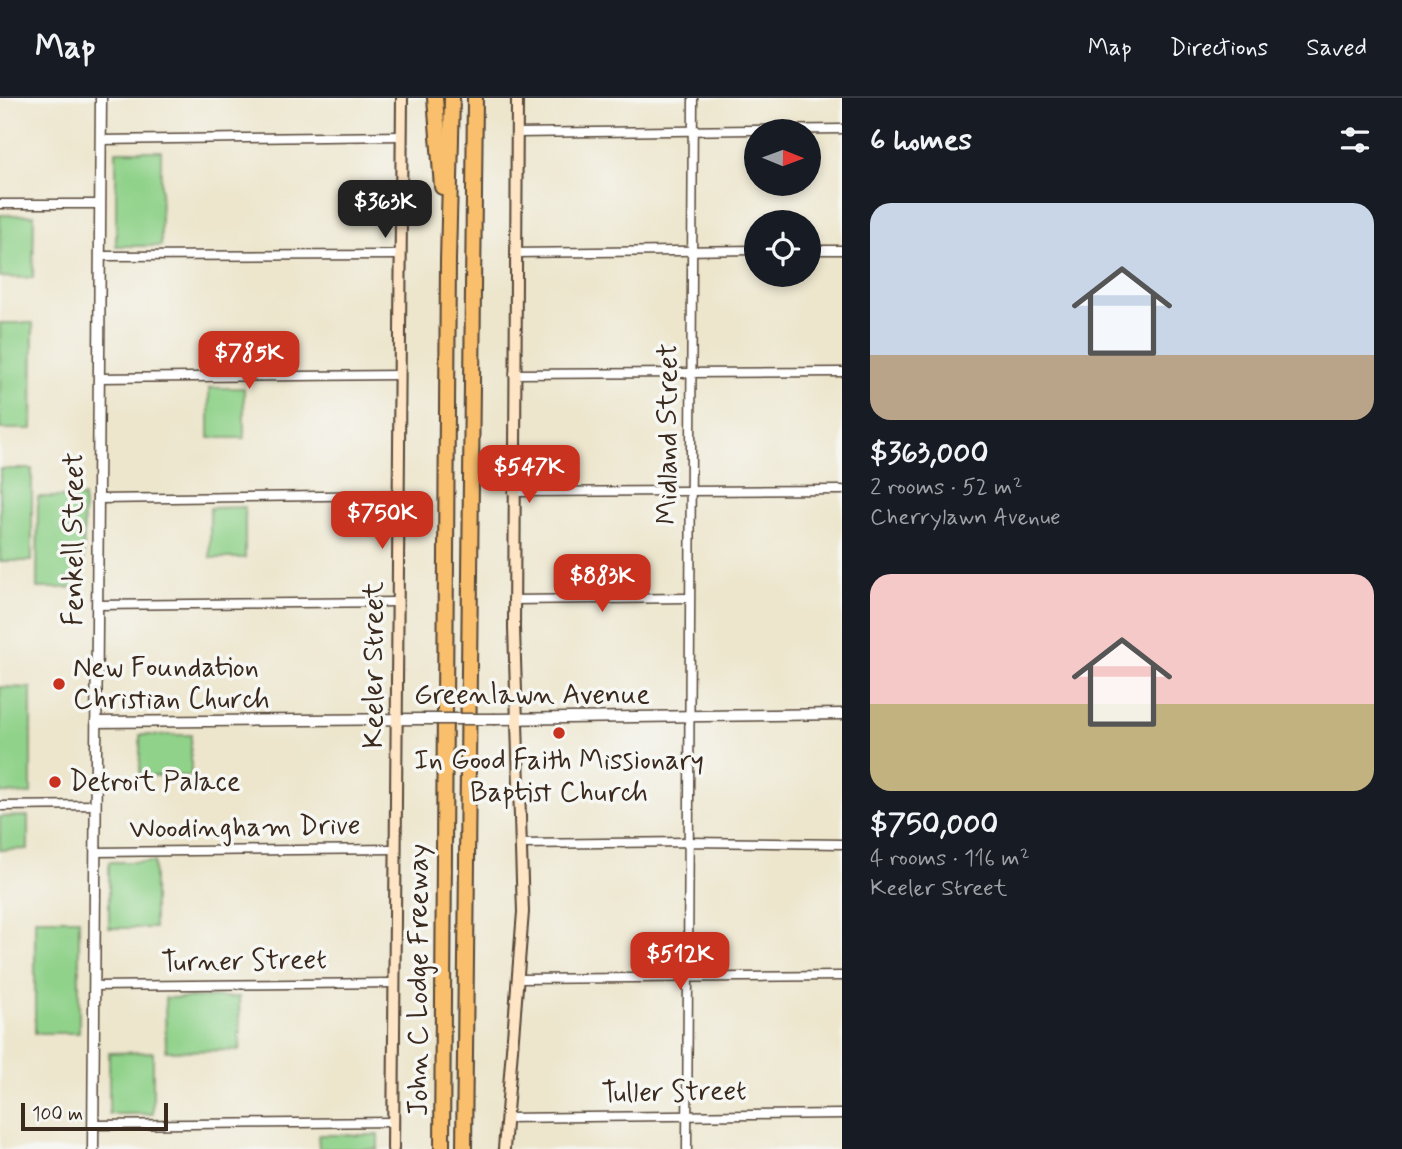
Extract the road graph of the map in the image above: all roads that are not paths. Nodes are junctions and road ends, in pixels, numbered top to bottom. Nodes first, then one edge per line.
1 (101, 98) edge
2 (402, 98) edge
3 (436, 98) edge
4 (452, 98) edge
5 (476, 98) edge
6 (517, 98) edge
7 (693, 98) edge
8 (842, 129) edge
9 (692, 131) junction
10 (516, 133) junction
11 (402, 136) junction
12 (101, 141) junction
13 (0, 204) edge
14 (100, 204) junction
15 (744, 250) edge
16 (821, 250) edge
17 (842, 250) edge
18 (693, 252) junction
19 (515, 253) junction
20 (401, 255) junction
21 (100, 256) junction
22 (448, 260) junction
23 (691, 371) junction
24 (842, 372) edge
25 (514, 374) junction
26 (399, 375) junction
27 (99, 379) junction
28 (842, 490) edge
29 (690, 491) junction
30 (513, 492) junction
31 (398, 495) junction
32 (97, 499) junction
33 (690, 598) junction
34 (513, 600) junction
35 (397, 602) junction
36 (97, 605) junction
37 (842, 714) edge
38 (689, 716) junction
39 (516, 718) junction
40 (396, 719) junction
41 (96, 722) junction
42 (95, 805) junction
43 (0, 806) edge
44 (688, 842) junction
45 (521, 844) junction
46 (842, 844) edge
47 (396, 849) junction
48 (95, 852) junction
49 (842, 976) edge
50 (687, 977) junction
51 (519, 979) junction
52 (394, 983) junction
53 (94, 986) junction
54 (842, 1114) edge
55 (687, 1116) junction
56 (506, 1118) junction
57 (393, 1122) junction
58 (93, 1125) junction
59 (93, 1149) edge
60 (393, 1149) edge
61 (442, 1149) edge
62 (464, 1149) edge
63 (504, 1149) edge
64 (687, 1149) edge

1 - 12 street, Fenkell Street
2 - 11 main road, Keeler Street
3 - 22 highway
4 - 22 highway, John C Lodge Freeway
5 - 62 highway, John C Lodge Freeway
6 - 10 main road
7 - 9 street, Midland Street
8 - 9 street
9 - 10 street
9 - 18 street, Midland Street
10 - 19 main road
11 - 12 street
11 - 20 main road, Keeler Street
12 - 14 street, Fenkell Street
13 - 14 street
14 - 21 street, Fenkell Street
15 - 18 street
16 - 17 street
18 - 19 street
18 - 23 street, Midland Street
19 - 25 main road
20 - 21 street
20 - 26 main road, Keeler Street
21 - 27 street, Fenkell Street
22 - 61 highway, John C Lodge Freeway
23 - 24 street
23 - 25 street
23 - 29 street, Midland Street
25 - 30 main road
26 - 27 street
26 - 31 main road, Keeler Street
27 - 32 street, Fenkell Street
28 - 29 street
29 - 30 street
29 - 33 street, Midland Street
30 - 34 main road
31 - 32 street
31 - 35 main road, Keeler Street
32 - 36 street, Fenkell Street
33 - 34 street
33 - 38 street, Midland Street
34 - 39 main road
35 - 36 street
35 - 40 main road, Keeler Street
36 - 41 street, Fenkell Street
37 - 38 street, Greenlawn Avenue
38 - 39 street, Greenlawn Avenue
38 - 44 street, Midland Street
39 - 40 street, Greenlawn Avenue, bridge
39 - 45 main road
40 - 41 street, Greenlawn Avenue
40 - 47 main road, Keeler Street
41 - 42 street, Fenkell Street
42 - 43 street
42 - 48 street, Fenkell Street
44 - 45 street
44 - 46 street
44 - 50 street, Midland Street
45 - 51 main road
47 - 48 street, Woodingham Drive
47 - 52 main road, Keeler Street
48 - 53 street, Fenkell Street
49 - 50 street
50 - 51 street
50 - 55 street, Midland Street
51 - 56 main road
52 - 53 street, Turner Street
52 - 57 main road, Keeler Street
53 - 58 street, Fenkell Street
54 - 55 street, Tuller Street
55 - 56 street, Tuller Street
55 - 64 street, Midland Street
56 - 63 main road
57 - 58 street
57 - 60 main road, Keeler Street
58 - 59 street, Fenkell Street

